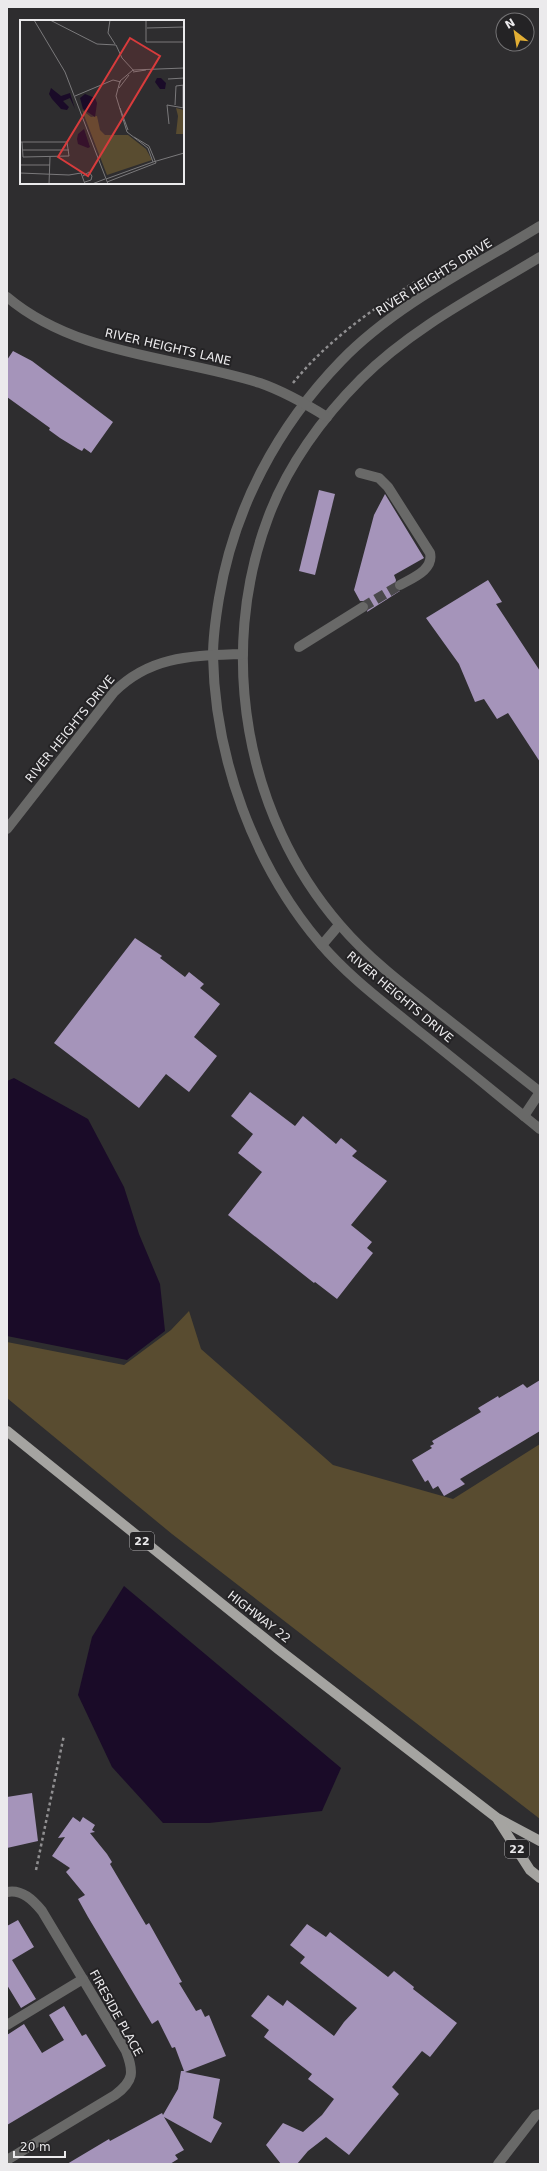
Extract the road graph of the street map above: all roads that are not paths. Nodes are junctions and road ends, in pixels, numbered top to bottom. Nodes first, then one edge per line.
1 (540, 226) edge
2 (540, 257) edge
3 (7, 297) edge
4 (303, 403) junction
5 (327, 417) junction
6 (360, 473) dead end
7 (400, 585) tunnel mouth
8 (364, 607) tunnel mouth
9 (300, 647) dead end
10 (242, 654) junction
11 (213, 655) junction
12 (7, 829) edge
13 (339, 925) junction
14 (322, 945) junction
15 (540, 1092) edge
16 (524, 1116) junction
17 (540, 1129) edge
18 (7, 1432) edge
19 (497, 1818) junction
20 (540, 1841) edge
21 (540, 1878) edge
22 (7, 1892) edge
23 (83, 1979) junction
24 (7, 2025) edge
25 (540, 2114) edge
26 (7, 2160) edge
27 (498, 2164) edge

1 - 4 street, RIVER HEIGHTS DRIVE
2 - 5 street, RIVER HEIGHTS DRIVE
3 - 4 street, RIVER HEIGHTS LANE
4 - 5 street, RIVER HEIGHTS LANE
4 - 11 street, RIVER HEIGHTS DRIVE
5 - 10 street, RIVER HEIGHTS DRIVE
6 - 7 street
8 - 9 street
10 - 11 street, RIVER HEIGHTS DRIVE
10 - 13 street, RIVER HEIGHTS DRIVE
11 - 12 street, RIVER HEIGHTS DRIVE
11 - 14 street, RIVER HEIGHTS DRIVE
13 - 14 street
13 - 15 street, RIVER HEIGHTS DRIVE
14 - 16 street, RIVER HEIGHTS DRIVE
15 - 16 street
16 - 17 street, RIVER HEIGHTS DRIVE
18 - 19 main road, HIGHWAY 22 / 22
19 - 20 main road, HIGHWAY 22 / 22
19 - 21 main road, HIGHWAY 22 / 22
22 - 23 street, FIRESIDE PLACE
23 - 24 street
23 - 26 street, FIRESIDE PLACE
25 - 27 street

